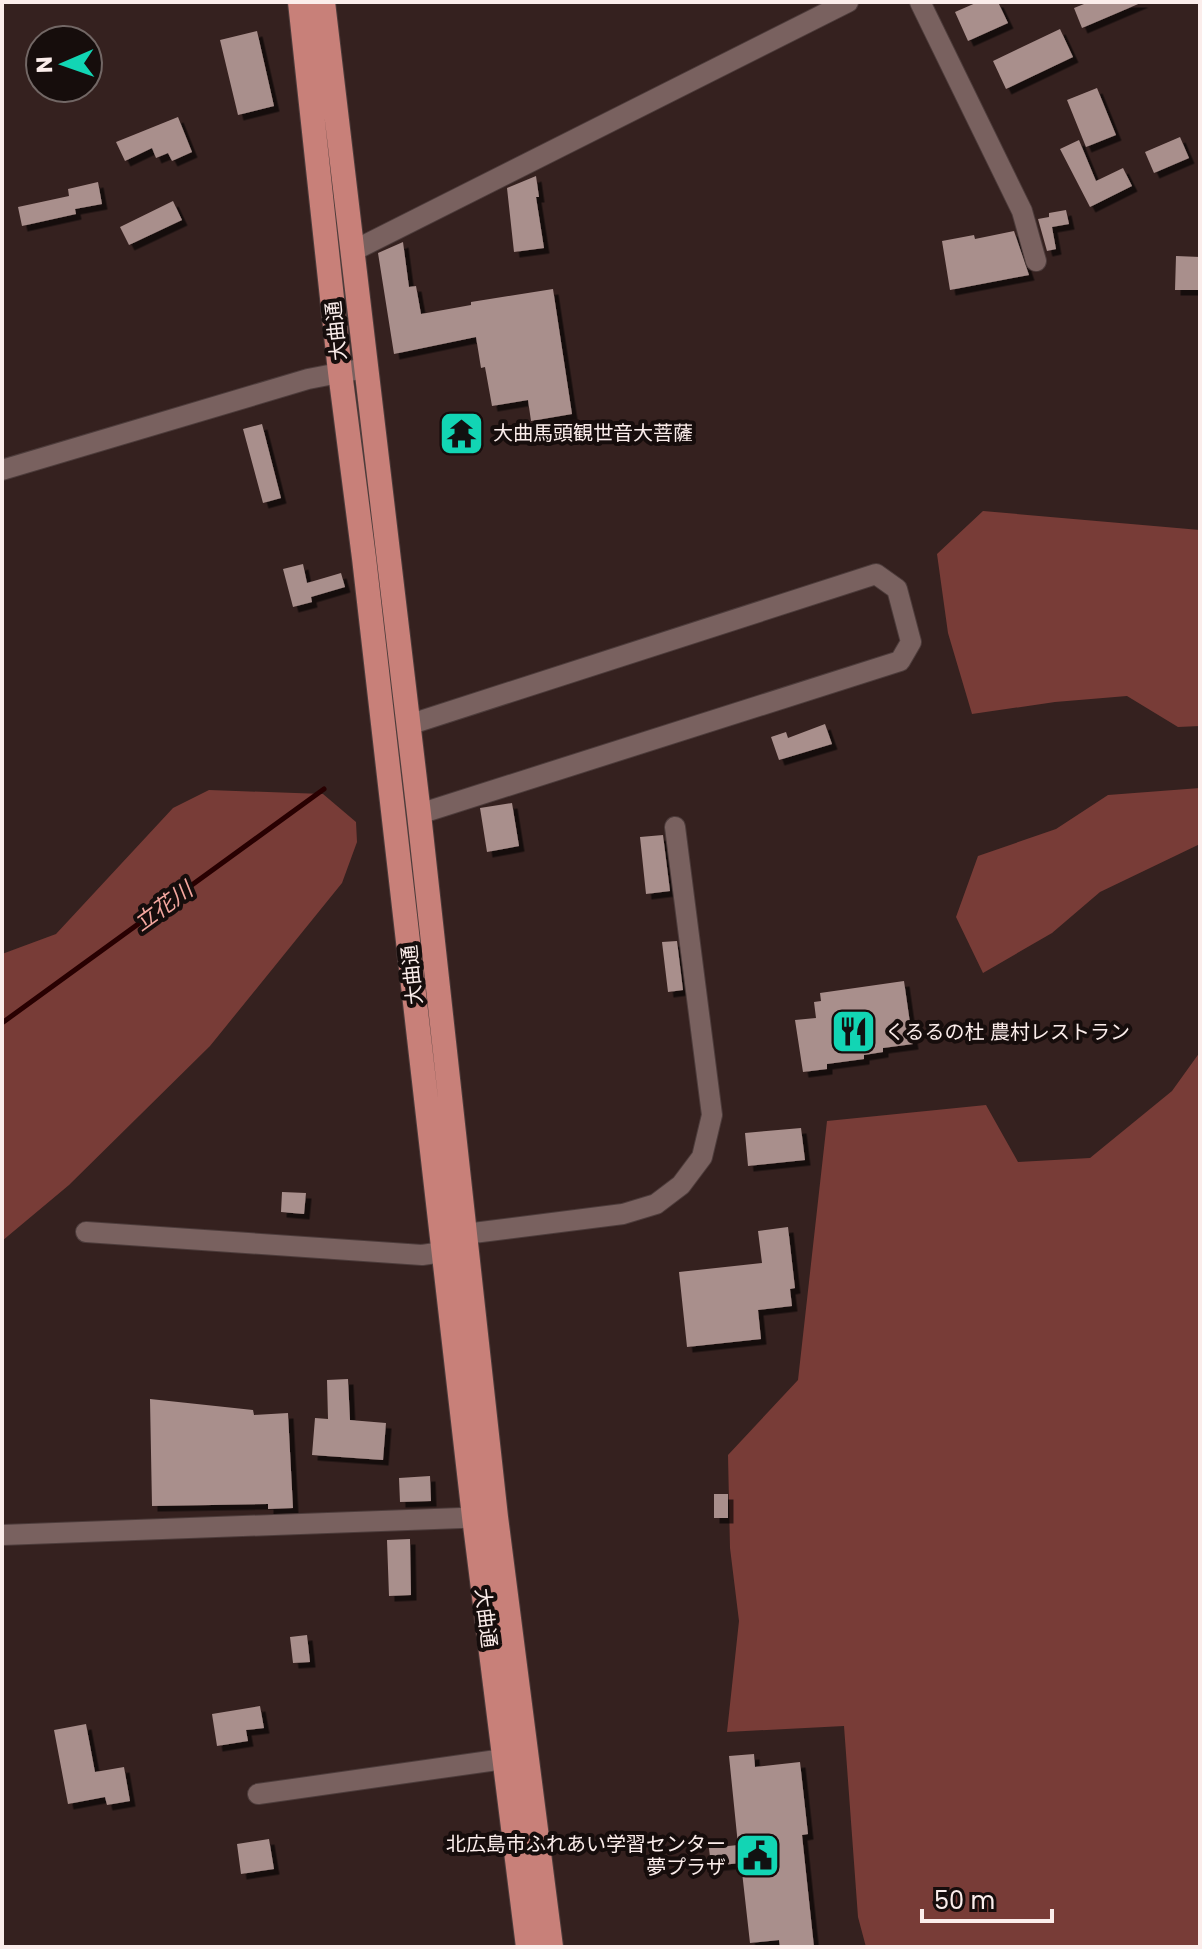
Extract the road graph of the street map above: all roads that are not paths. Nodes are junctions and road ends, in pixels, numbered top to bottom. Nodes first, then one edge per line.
1 (300, 2) edge
2 (323, 2) edge
3 (848, 2) edge
4 (920, 2) edge
5 (351, 252) junction
6 (1036, 261) dead end
7 (365, 368) junction
8 (340, 372) junction
9 (2, 470) edge
10 (408, 725) junction
11 (419, 814) junction
12 (675, 827) dead end
13 (86, 1232) dead end
14 (465, 1234) junction
15 (443, 1252) junction
16 (485, 1517) junction
17 (2, 1535) edge
18 (504, 1759) junction
19 (258, 1794) dead end
20 (528, 1947) edge
21 (551, 1947) edge

1 - 8 main road, 大曲通
2 - 5 main road, 大曲通
3 - 5 street
4 - 6 street
5 - 7 main road, 大曲通
7 - 8 street
7 - 10 main road, 大曲通
8 - 9 street
8 - 15 main road, 大曲通
10 - 11 main road, 大曲通
10 - 11 street
11 - 14 main road, 大曲通
12 - 14 street
13 - 15 street
14 - 15 street
14 - 16 main road, 大曲通
15 - 16 main road, 大曲通
16 - 17 street
16 - 18 main road, 大曲通
16 - 21 main road, 大曲通
18 - 19 street
18 - 20 main road, 大曲通

